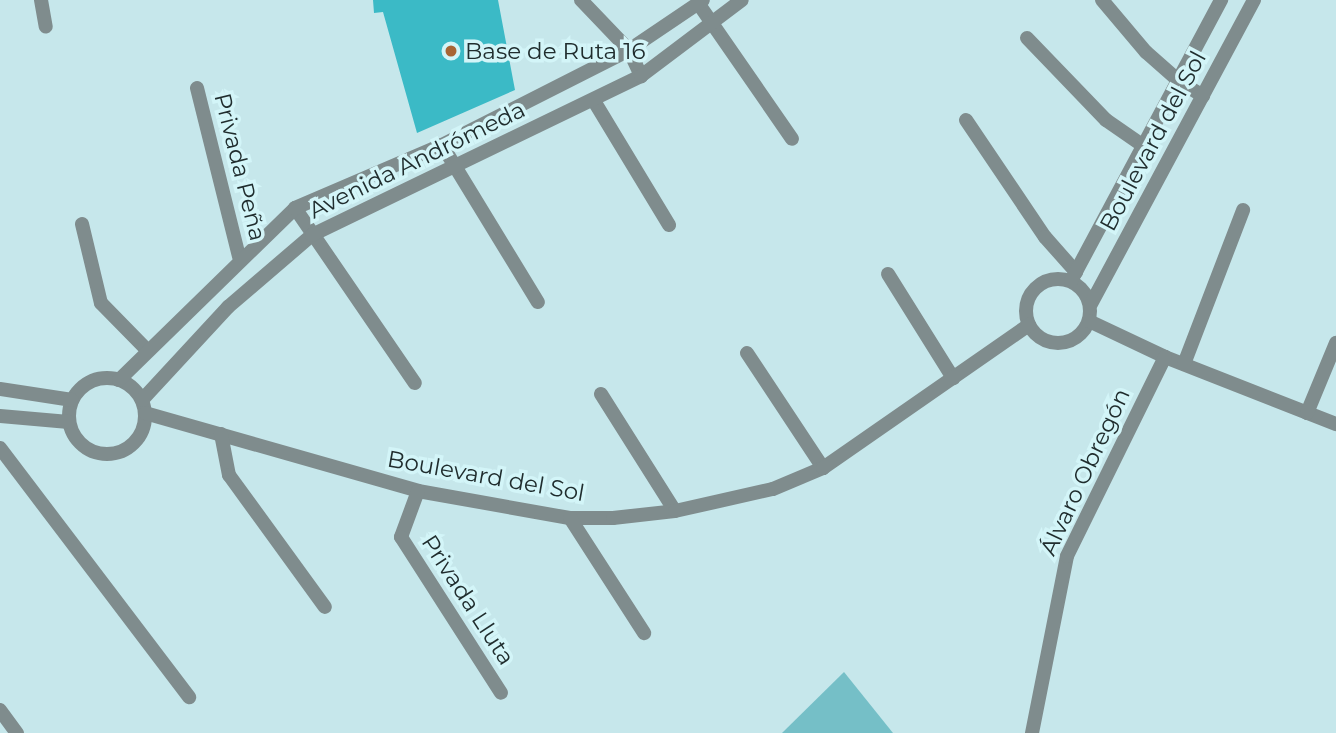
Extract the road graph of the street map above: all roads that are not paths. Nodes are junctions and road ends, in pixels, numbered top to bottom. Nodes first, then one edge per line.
1 (41, 0) edge
2 (581, 0) edge
3 (742, 0) edge
4 (1102, 0) edge
5 (1221, 0) edge
6 (1254, 0) edge
7 (701, 2) edge
8 (712, 25) junction
9 (46, 26) dead end
10 (1027, 38) dead end
11 (629, 50) junction
12 (641, 76) junction
13 (1180, 82) junction
14 (197, 88) dead end
15 (1203, 96) junction
16 (594, 101) junction
17 (966, 120) dead end
18 (792, 139) dead end
19 (442, 145) junction
20 (1145, 147) junction
21 (453, 166) junction
22 (295, 208) junction
23 (1243, 210) dead end
24 (82, 224) dead end
25 (669, 225) dead end
26 (312, 235) junction
27 (239, 257) junction
28 (888, 274) dead end
29 (1074, 277) junction
30 (538, 302) dead end
31 (1091, 304) junction
32 (1089, 321) junction
33 (1029, 325) junction
34 (1336, 343) edge
35 (147, 349) junction
36 (747, 354) dead end
37 (1165, 357) junction
38 (1184, 364) junction
39 (953, 378) junction
40 (119, 380) junction
41 (415, 383) dead end
42 (0, 389) edge
43 (601, 394) dead end
44 (72, 400) junction
45 (143, 406) junction
46 (1307, 412) junction
47 (0, 416) edge
48 (69, 422) junction
49 (1336, 424) edge
50 (221, 434) junction
51 (0, 448) edge
52 (823, 468) junction
53 (418, 491) junction
54 (675, 512) junction
55 (570, 518) junction
56 (325, 607) dead end
57 (644, 633) dead end
58 (501, 693) dead end
59 (189, 697) dead end
60 (0, 710) edge
61 (17, 733) edge
62 (1032, 733) edge

1 - 9 street
2 - 11 street
3 - 8 street, Avenida Andrómeda
4 - 13 street
5 - 13 street, Boulevard del Sol
6 - 15 street, Boulevard del Sol
7 - 8 street
7 - 11 street, Avenida Andrómeda
8 - 12 street, Avenida Andrómeda
8 - 18 street
10 - 20 street
11 - 12 street
11 - 19 street, Avenida Andrómeda
12 - 16 street, Avenida Andrómeda
13 - 15 street
13 - 20 street, Boulevard del Sol
14 - 27 street, Privada Peña
15 - 31 street, Boulevard del Sol
16 - 21 street, Avenida Andrómeda
16 - 25 street
17 - 29 street
19 - 21 street
19 - 22 street, Avenida Andrómeda
20 - 29 street, Boulevard del Sol
21 - 26 street, Avenida Andrómeda
21 - 30 street
22 - 26 street
22 - 27 street, Avenida Andrómeda
23 - 38 street
24 - 35 street
26 - 41 street
26 - 45 street, Avenida Andrómeda
27 - 35 street, Avenida Andrómeda
28 - 39 street
29 - 31 street
29 - 33 street
31 - 32 street
32 - 33 street
32 - 37 street
33 - 39 street, Boulevard del Sol
34 - 46 street
35 - 40 street, Avenida Andrómeda
36 - 52 street
37 - 38 street
37 - 62 street, Álvaro Obregón
38 - 46 street
39 - 52 street, Boulevard del Sol
40 - 44 street
40 - 45 street
42 - 44 street
43 - 54 street
44 - 48 street
45 - 48 street
45 - 50 street, Boulevard del Sol
46 - 49 street
47 - 48 street
50 - 53 street, Boulevard del Sol
50 - 56 street
51 - 59 street
52 - 54 street, Boulevard del Sol
53 - 55 street, Boulevard del Sol
53 - 58 street, Privada Lluta
54 - 55 street, Boulevard del Sol
55 - 57 street
60 - 61 street

